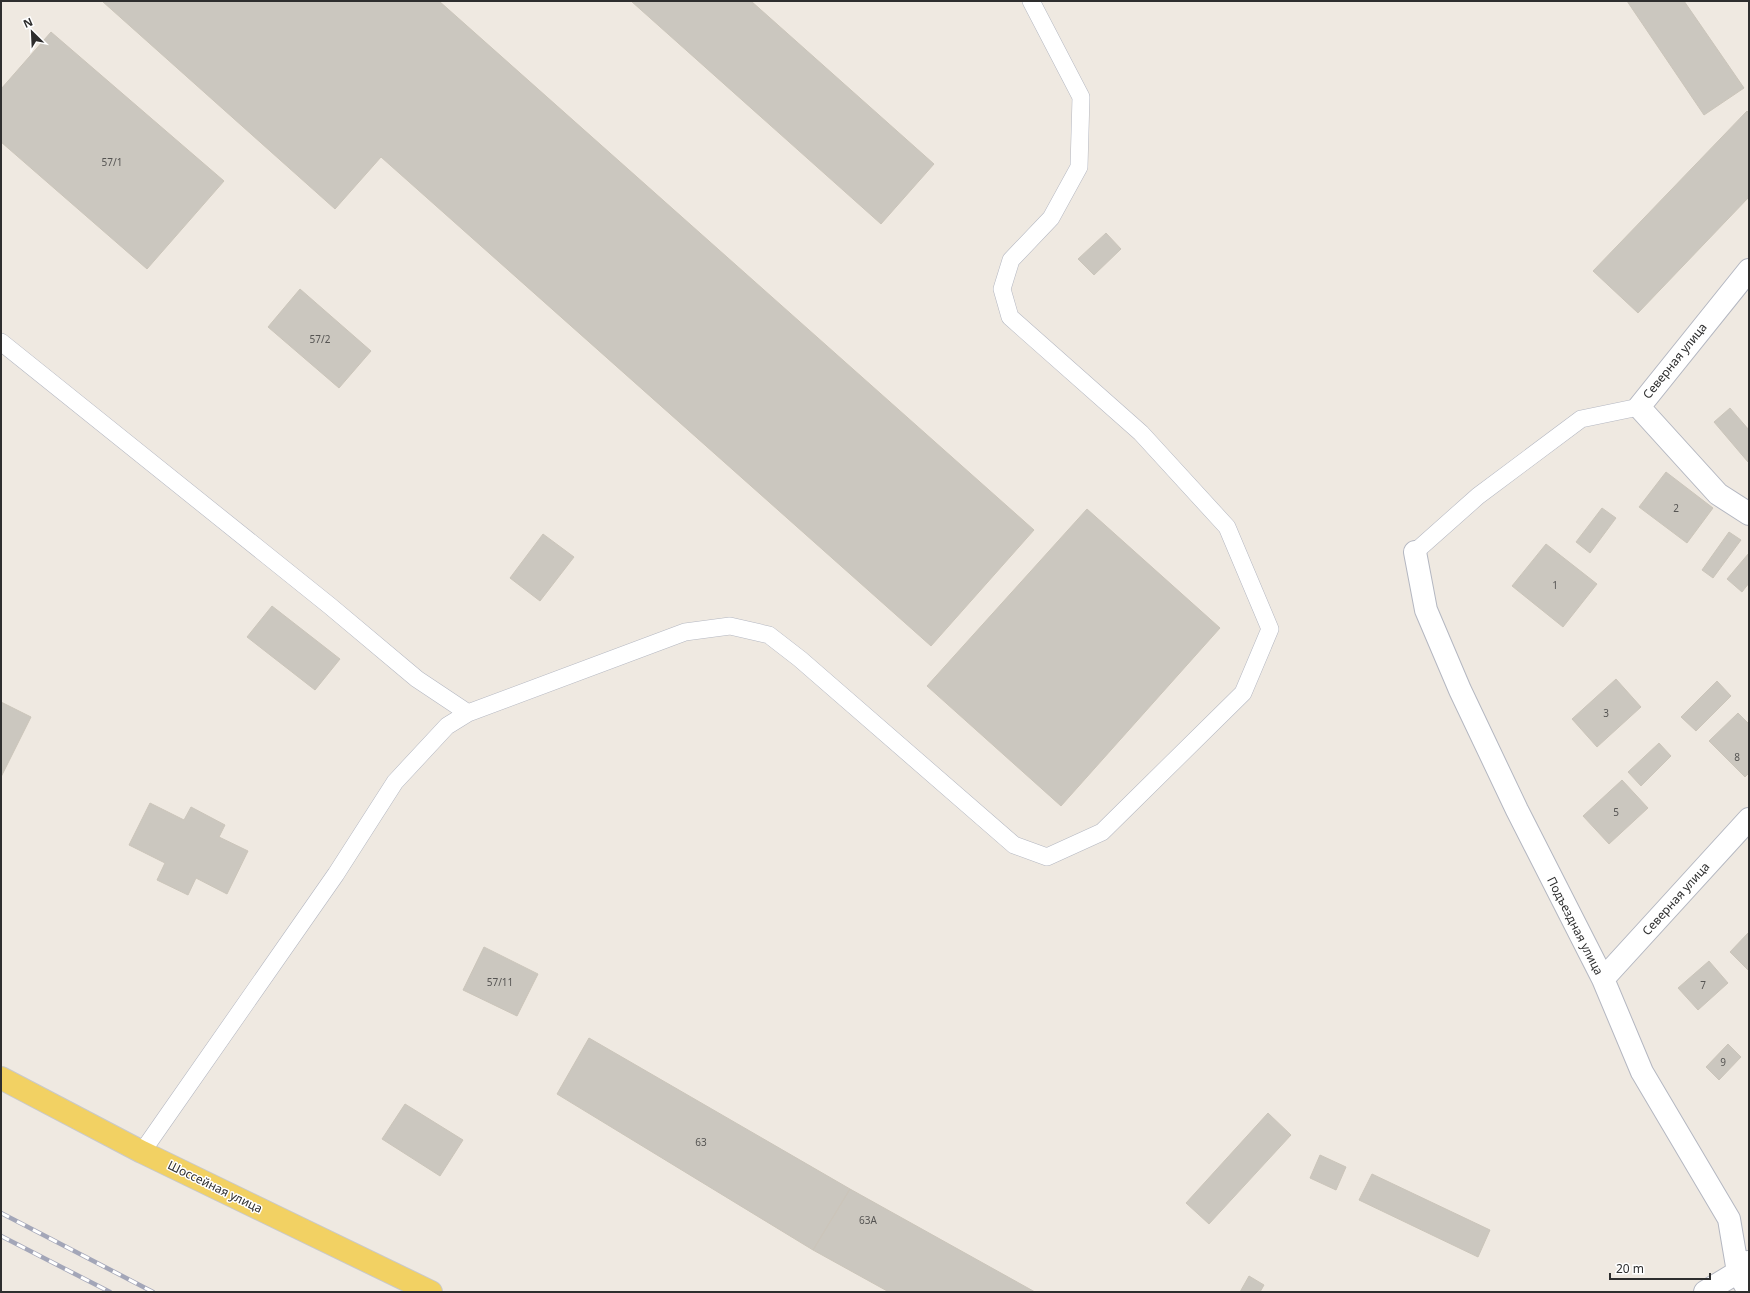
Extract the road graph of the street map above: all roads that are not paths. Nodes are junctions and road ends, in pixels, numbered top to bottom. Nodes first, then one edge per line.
1 (1031, 1) edge
2 (1749, 270) edge
3 (1, 342) edge
4 (1639, 407) junction
5 (1749, 514) edge
6 (1415, 552) joint
7 (468, 713) junction
8 (1749, 819) edge
9 (1603, 979) junction
10 (1, 1078) edge
11 (142, 1152) junction
12 (1744, 1267) edge
13 (431, 1292) edge
14 (1705, 1292) edge
15 (1749, 1292) edge

1 - 7 lane
2 - 4 street, Северная улица
3 - 7 lane
4 - 5 street, Северная улица
4 - 6 lane
6 - 9 street, Подъездная улица
7 - 11 lane
8 - 9 street, Северная улица
9 - 12 street, Подъездная улица
10 - 11 main road, Шоссейная улица
11 - 13 main road, Шоссейная улица
12 - 14 street
12 - 15 street, Подъездная улица

